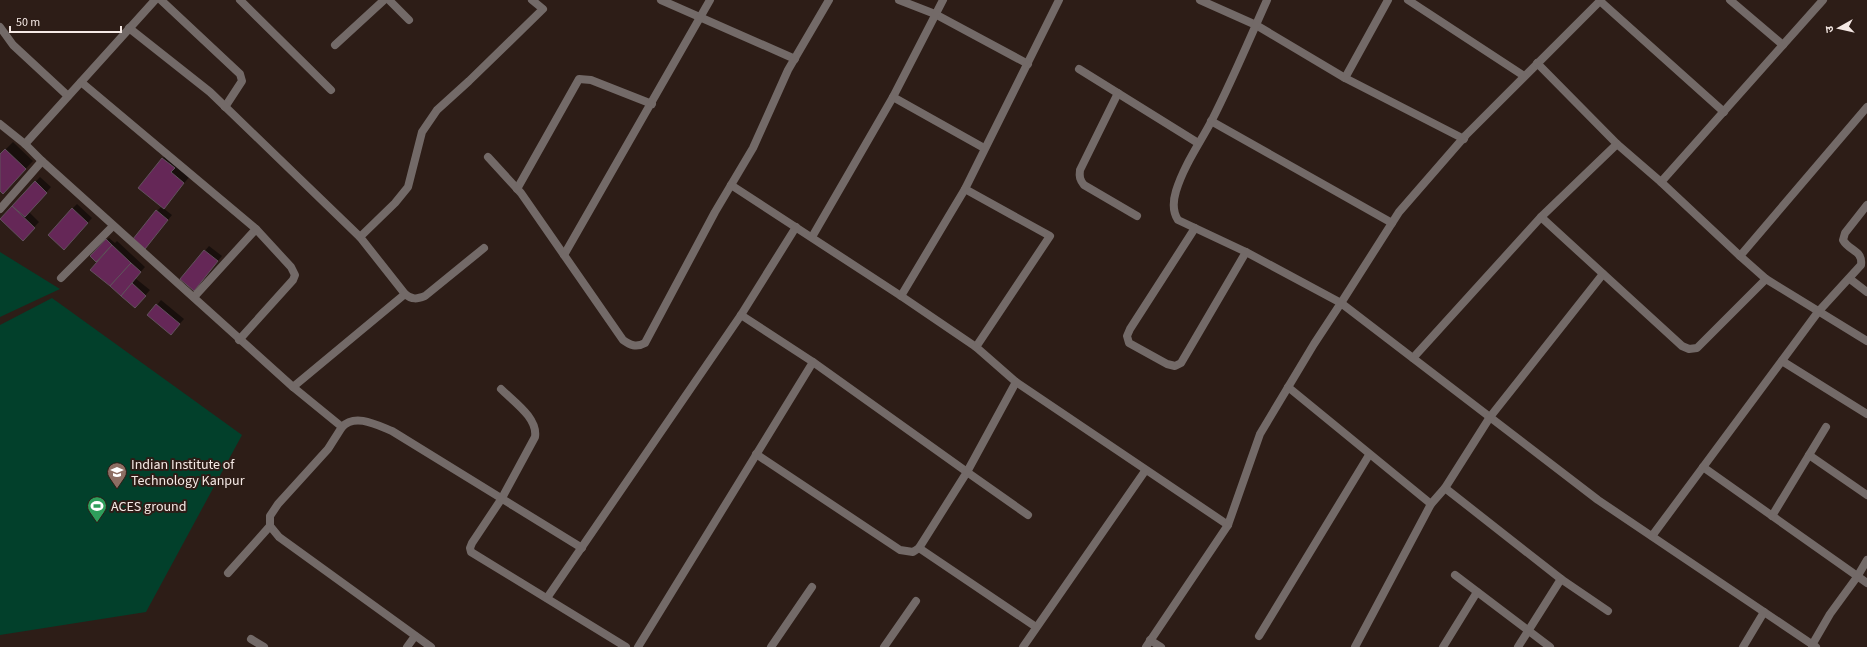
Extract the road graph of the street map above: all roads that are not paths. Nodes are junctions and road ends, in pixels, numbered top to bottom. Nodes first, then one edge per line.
1 (161, 0) edge
2 (240, 0) edge
3 (384, 0) edge
4 (389, 0) edge
5 (532, 0) edge
6 (661, 0) edge
7 (710, 0) edge
8 (829, 0) edge
9 (899, 0) edge
10 (942, 0) edge
11 (1059, 0) edge
12 (1200, 0) edge
13 (1267, 0) edge
14 (1388, 0) edge
15 (1408, 0) edge
16 (1730, 0) edge
17 (1823, 0) edge
18 (1600, 1) edge
19 (150, 2) edge
20 (935, 14) junction
21 (701, 16) junction
22 (409, 20) dead end
23 (1256, 25) junction
24 (0, 27) edge
25 (129, 28) junction
26 (335, 45) dead end
27 (1783, 45) junction
28 (795, 59) junction
29 (1537, 63) junction
30 (1028, 64) junction
31 (1079, 69) dead end
32 (1524, 76) junction
33 (1345, 78) junction
34 (81, 82) junction
35 (331, 90) dead end
36 (1118, 93) junction
37 (68, 96) junction
38 (893, 97) junction
39 (652, 104) junction
40 (225, 107) junction
41 (1867, 107) edge
42 (1724, 112) junction
43 (1211, 120) junction
44 (0, 124) edge
45 (1464, 139) junction
46 (1198, 142) junction
47 (25, 144) junction
48 (1617, 144) junction
49 (984, 148) junction
50 (488, 156) dead end
51 (42, 161) junction
52 (1661, 182) junction
53 (731, 185) junction
54 (517, 189) junction
55 (965, 189) junction
56 (1867, 206) edge
57 (0, 209) edge
58 (1137, 216) dead end
59 (1541, 218) junction
60 (1392, 223) junction
61 (113, 226) junction
62 (796, 227) junction
63 (1196, 228) junction
64 (256, 229) junction
65 (360, 237) junction
66 (812, 237) junction
67 (484, 248) dead end
68 (1246, 252) junction
69 (564, 255) junction
70 (1740, 256) junction
71 (1603, 274) junction
72 (61, 278) dead end
73 (1850, 278) junction
74 (1766, 279) junction
75 (1867, 292) edge
76 (406, 294) junction
77 (901, 296) junction
78 (194, 297) junction
79 (1341, 303) junction
80 (1818, 312) junction
81 (741, 315) junction
82 (239, 340) junction
83 (1867, 341) edge
84 (976, 347) junction
85 (1413, 358) junction
86 (1782, 361) junction
87 (814, 362) junction
88 (1016, 382) junction
89 (293, 387) junction
90 (1288, 387) junction
91 (501, 389) dead end
92 (1867, 414) edge
93 (1490, 417) junction
94 (342, 427) junction
95 (1826, 427) dead end
96 (756, 454) junction
97 (1370, 454) junction
98 (1809, 455) junction
99 (1703, 467) junction
100 (1145, 471) junction
101 (967, 472) junction
102 (1445, 488) junction
103 (1867, 495) edge
104 (502, 498) junction
105 (1431, 504) junction
106 (1028, 515) dead end
107 (1772, 516) junction
108 (270, 526) junction
109 (1228, 526) junction
110 (1652, 536) junction
111 (582, 548) junction
112 (919, 548) junction
113 (1867, 560) edge
114 (228, 573) dead end
115 (1455, 575) dead end
116 (1857, 577) junction
117 (1561, 579) junction
118 (1867, 583) edge
119 (812, 587) dead end
120 (1477, 592) junction
121 (547, 598) junction
122 (916, 602) dead end
123 (1608, 611) dead end
124 (1764, 612) junction
125 (1036, 627) junction
126 (1528, 631) junction
127 (415, 636) junction
128 (1259, 636) dead end
129 (251, 639) dead end
130 (1148, 644) edge
131 (1814, 646) edge
132 (264, 647) edge
133 (407, 647) edge
134 (431, 647) edge
135 (626, 647) edge
136 (638, 647) edge
137 (771, 647) edge
138 (884, 647) edge
139 (1023, 647) edge
140 (1161, 647) edge
141 (1355, 647) edge
142 (1444, 647) edge
143 (1518, 647) edge
144 (1550, 647) edge
145 (1743, 647) edge

1 - 40 street
2 - 35 street
3 - 26 street
4 - 22 street
5 - 65 street
6 - 21 street
7 - 21 street
8 - 28 street
9 - 20 street
10 - 20 street
11 - 30 street
12 - 23 street
13 - 23 street
14 - 33 street
15 - 32 street
16 - 27 street
17 - 27 street
18 - 29 street
18 - 42 street
19 - 25 street
20 - 30 street
20 - 38 street
21 - 28 street
21 - 39 street
23 - 33 street
23 - 43 street
24 - 37 street
25 - 34 street
25 - 40 street
27 - 42 street
28 - 53 street
29 - 32 street
29 - 48 street
30 - 49 street
31 - 36 street
32 - 45 street
33 - 45 street
34 - 37 street
34 - 64 street
36 - 46 street
36 - 58 street
37 - 47 street
38 - 49 street
38 - 66 street
39 - 54 street
39 - 69 street
40 - 65 street
41 - 70 street
42 - 52 street
43 - 46 street
43 - 60 street
44 - 47 street
45 - 60 street
46 - 63 street
47 - 51 street
48 - 52 street
48 - 59 street
49 - 55 street
50 - 54 street
51 - 57 street
51 - 61 street
52 - 70 street
53 - 62 street
53 - 69 street
54 - 69 street
55 - 77 street
55 - 84 street
56 - 73 street
59 - 71 street
59 - 85 street
60 - 79 street
61 - 72 street
61 - 78 street
62 - 66 street
62 - 81 street
63 - 68 street
63 - 68 street
64 - 78 street
64 - 82 street
65 - 76 street
66 - 77 street
67 - 76 street
68 - 79 street
70 - 74 street
71 - 74 street
71 - 93 street
73 - 75 street
73 - 80 street
74 - 80 street
76 - 89 street
77 - 84 street
78 - 82 street
79 - 85 street
79 - 90 street
80 - 83 street
80 - 86 street
81 - 87 street
81 - 111 street
82 - 89 street
84 - 88 street
85 - 93 street
86 - 92 street
86 - 99 street
87 - 96 street
87 - 101 street
88 - 100 street
88 - 101 street
89 - 94 street
90 - 97 street
90 - 109 street
91 - 104 street
93 - 102 street
93 - 110 street
94 - 104 street
94 - 108 street
95 - 98 street
96 - 112 street
96 - 136 street
97 - 105 street
97 - 128 street
98 - 103 street
98 - 107 street
99 - 107 street
99 - 110 street
100 - 109 street
100 - 125 street
101 - 106 street
101 - 112 street
102 - 105 street
102 - 117 street
104 - 111 street
104 - 121 street
105 - 141 street
107 - 116 street
108 - 114 street
108 - 127 street
109 - 130 street
110 - 124 street
111 - 121 street
112 - 125 street
113 - 116 street
115 - 120 street
116 - 118 street
116 - 131 street
117 - 123 street
117 - 126 street
119 - 137 street
120 - 126 street
120 - 142 street
121 - 135 street
122 - 138 street
124 - 131 street
124 - 145 street
125 - 139 street
126 - 143 street
126 - 144 street
127 - 133 street
127 - 134 street
129 - 132 street
130 - 140 street

